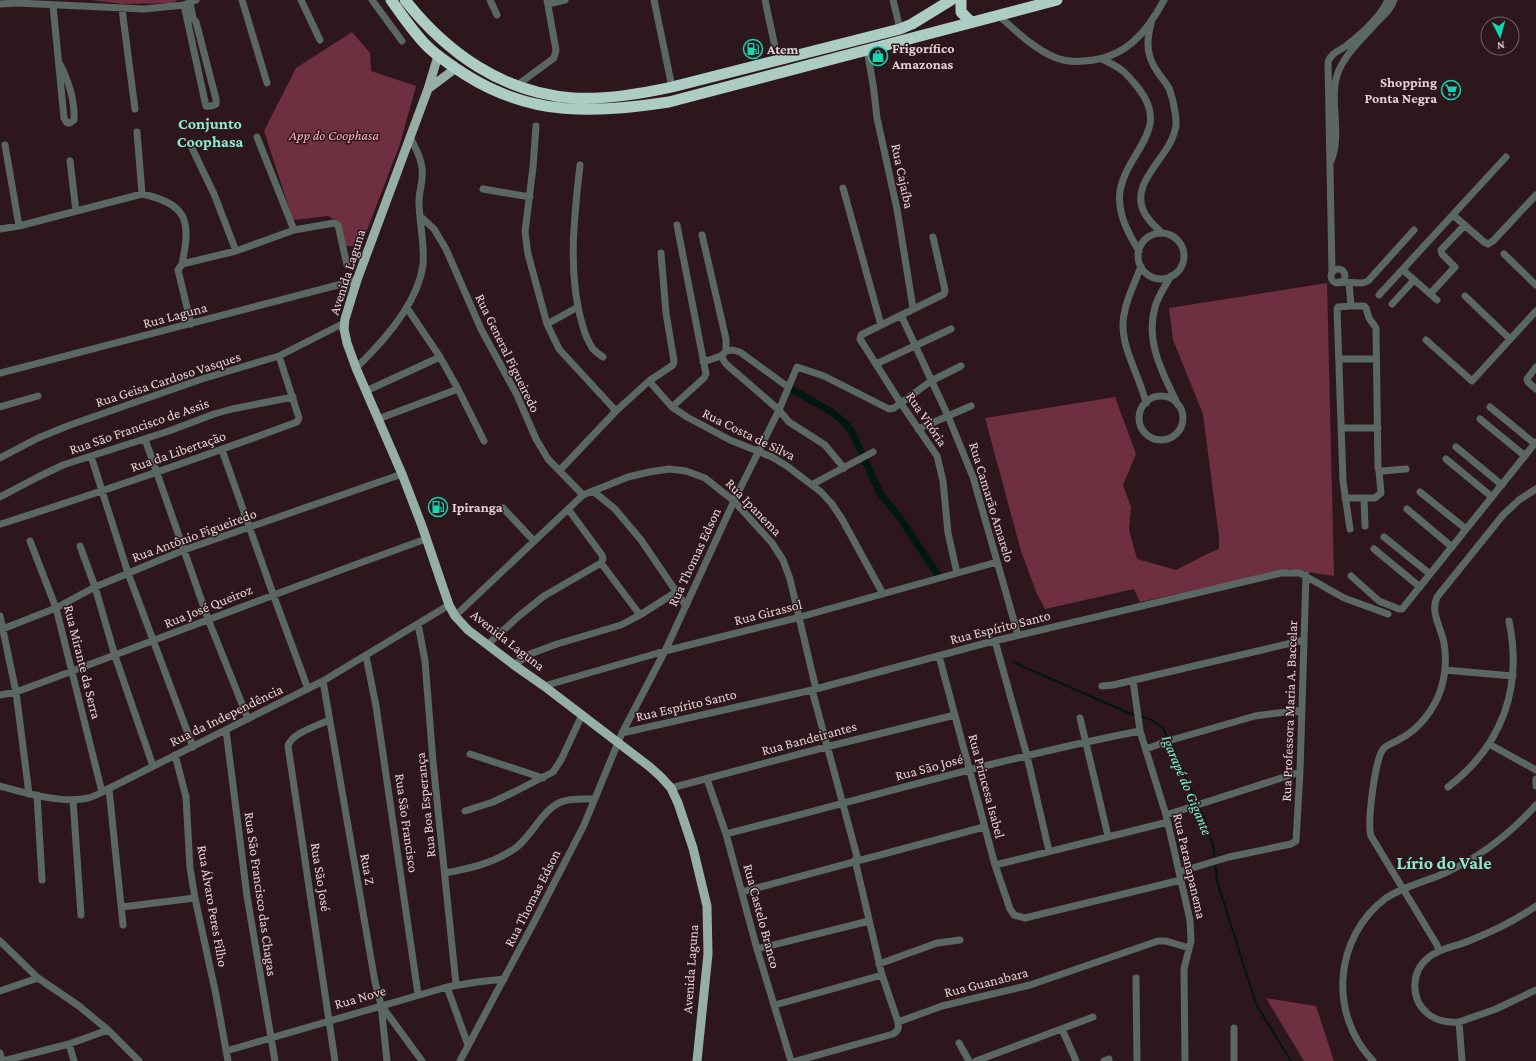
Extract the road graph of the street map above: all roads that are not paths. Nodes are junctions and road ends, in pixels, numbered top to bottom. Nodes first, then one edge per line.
1 (242, 0) edge
2 (301, 0) edge
3 (372, 0) edge
4 (391, 0) edge
5 (405, 0) edge
6 (490, 0) edge
7 (565, 0) edge
8 (654, 0) edge
9 (765, 0) edge
10 (893, 0) edge
11 (951, 0) edge
12 (961, 0) edge
13 (1057, 0) edge
14 (1164, 0) edge
15 (1388, 0) edge
16 (1394, 0) edge
17 (547, 2) edge
18 (190, 3) edge
19 (0, 4) edge
20 (53, 6) junction
21 (122, 9) junction
22 (497, 15) dead end
23 (998, 15) junction
24 (190, 18) junction
25 (972, 22) junction
26 (1150, 24) junction
27 (900, 29) junction
28 (320, 40) dead end
29 (402, 40) dead end
30 (867, 50) junction
31 (1337, 52) junction
32 (438, 56) junction
33 (1102, 58) junction
34 (1345, 60) junction
35 (778, 61) junction
36 (60, 64) junction
37 (456, 68) junction
38 (1328, 69) junction
39 (1339, 71) junction
40 (267, 83) dead end
41 (516, 86) junction
42 (672, 87) junction
43 (428, 89) junction
44 (134, 109) dead end
45 (536, 126) dead end
46 (137, 132) dead end
47 (257, 137) dead end
48 (410, 137) junction
49 (5, 145) dead end
50 (191, 146) dead end
51 (1506, 157) dead end
52 (70, 161) dead end
53 (580, 165) dead end
54 (1330, 165) junction
55 (843, 188) dead end
56 (482, 189) dead end
57 (142, 194) junction
58 (1536, 195) edge
59 (530, 197) junction
60 (76, 211) junction
61 (1454, 215) junction
62 (420, 216) junction
63 (677, 225) dead end
64 (1465, 225) junction
65 (19, 226) junction
66 (0, 229) edge
67 (294, 230) junction
68 (1414, 230) dead end
69 (1162, 233) junction
70 (702, 235) dead end
71 (933, 237) dead end
72 (236, 251) junction
73 (1139, 251) junction
74 (661, 253) dead end
75 (1504, 254) dead end
76 (1332, 256) junction
77 (182, 264) junction
78 (347, 265) dead end
79 (1141, 266) junction
80 (1403, 270) junction
81 (1343, 272) junction
82 (1332, 273) junction
83 (1171, 276) junction
84 (357, 280) junction
85 (1414, 280) junction
86 (1339, 282) junction
87 (1349, 283) junction
88 (1362, 283) junction
89 (1536, 285) edge
90 (1430, 294) junction
91 (1379, 295) dead end
92 (1465, 296) dead end
93 (1437, 300) dead end
94 (1392, 304) dead end
95 (1351, 306) junction
96 (578, 307) junction
97 (407, 308) junction
98 (913, 308) junction
99 (1536, 311) edge
100 (901, 315) junction
101 (344, 323) junction
102 (191, 324) junction
103 (547, 324) junction
104 (881, 325) junction
105 (951, 329) dead end
106 (1510, 339) junction
107 (1426, 340) dead end
108 (915, 346) junction
109 (724, 353) junction
110 (279, 356) junction
111 (440, 357) junction
112 (603, 357) dead end
113 (1376, 359) junction
114 (1339, 360) junction
115 (703, 362) junction
116 (876, 364) junction
117 (961, 366) dead end
118 (1536, 367) edge
119 (356, 368) junction
120 (0, 373) edge
121 (649, 381) junction
122 (931, 381) junction
123 (788, 387) junction
124 (458, 389) junction
125 (1536, 389) edge
126 (366, 390) junction
127 (38, 396) dead end
128 (293, 397) junction
129 (900, 402) junction
130 (1146, 403) junction
131 (1178, 405) junction
132 (971, 406) dead end
133 (0, 407) edge
134 (672, 407) junction
135 (1490, 407) dead end
136 (616, 410) junction
137 (779, 410) junction
138 (948, 416) junction
139 (378, 419) junction
140 (1480, 419) dead end
141 (1341, 428) junction
142 (1378, 428) junction
143 (918, 429) junction
144 (145, 439) junction
145 (484, 441) dead end
146 (1535, 443) edge
147 (1456, 448) dead end
148 (222, 450) junction
149 (759, 452) junction
150 (873, 452) dead end
151 (90, 456) junction
152 (1525, 456) junction
153 (0, 458) edge
154 (1446, 459) dead end
155 (844, 468) junction
156 (1406, 469) dead end
157 (560, 470) junction
158 (1379, 471) junction
159 (156, 472) junction
160 (402, 474) junction
161 (813, 484) junction
162 (1502, 485) junction
163 (1536, 488) edge
164 (593, 491) junction
165 (102, 492) junction
166 (1420, 492) dead end
167 (583, 495) junction
168 (0, 497) edge
169 (1492, 497) junction
170 (1345, 498) junction
171 (1364, 498) junction
172 (734, 501) junction
173 (503, 508) dead end
174 (568, 509) junction
175 (1407, 509) dead end
176 (1, 524) dead end
177 (1365, 526) dead end
178 (249, 528) junction
179 (1350, 529) dead end
180 (1466, 529) junction
181 (1384, 537) dead end
182 (426, 539) junction
183 (30, 541) dead end
184 (534, 541) junction
185 (80, 546) dead end
186 (1452, 547) junction
187 (1374, 549) dead end
188 (184, 550) junction
189 (997, 562) junction
190 (601, 563) junction
191 (128, 573) junction
192 (957, 573) junction
193 (1430, 574) junction
194 (1306, 576) junction
195 (1351, 576) dead end
196 (95, 587) junction
197 (1420, 587) junction
198 (676, 592) junction
199 (273, 594) junction
200 (883, 594) junction
201 (449, 605) junction
202 (686, 606) junction
203 (56, 608) junction
204 (1388, 614) dead end
205 (640, 615) junction
206 (0, 616) edge
207 (455, 616) junction
208 (800, 617) junction
209 (208, 619) junction
210 (1509, 621) dead end
211 (418, 624) junction
212 (1, 630) edge
213 (1018, 635) junction
214 (1304, 640) junction
215 (995, 641) junction
216 (153, 642) junction
217 (487, 645) junction
218 (665, 651) junction
219 (114, 656) junction
220 (366, 656) junction
221 (939, 656) junction
222 (514, 665) junction
223 (1445, 670) junction
224 (72, 671) junction
225 (1513, 676) junction
226 (1133, 680) junction
227 (323, 681) junction
228 (544, 686) junction
229 (1102, 686) dead end
230 (308, 689) junction
231 (814, 690) junction
232 (16, 692) junction
233 (0, 695) edge
234 (1302, 710) junction
235 (582, 715) junction
236 (954, 715) junction
237 (1080, 718) dead end
238 (248, 719) junction
239 (329, 720) junction
240 (226, 730) junction
241 (1140, 731) junction
242 (622, 733) junction
243 (618, 742) junction
244 (1085, 742) junction
245 (1489, 744) junction
246 (193, 746) junction
247 (826, 747) junction
248 (1146, 749) junction
249 (470, 754) dead end
250 (175, 755) junction
251 (1027, 756) junction
252 (153, 766) junction
253 (969, 770) junction
254 (1536, 770) edge
255 (1300, 772) junction
256 (543, 778) junction
257 (707, 779) junction
258 (1536, 779) edge
259 (0, 786) edge
260 (1536, 786) edge
261 (1448, 787) dead end
262 (671, 788) junction
263 (106, 790) junction
264 (33, 795) junction
265 (594, 799) junction
266 (73, 800) junction
267 (843, 804) junction
268 (1536, 805) edge
269 (465, 811) dead end
270 (1167, 819) junction
271 (984, 827) junction
272 (726, 834) junction
273 (1108, 836) junction
274 (1049, 851) junction
275 (857, 860) junction
276 (995, 865) junction
277 (1179, 872) junction
278 (444, 874) junction
279 (42, 880) dead end
280 (1181, 880) junction
281 (1402, 888) junction
282 (742, 892) junction
283 (195, 898) junction
284 (1536, 906) edge
285 (122, 907) junction
286 (81, 915) dead end
287 (869, 921) junction
288 (123, 925) dead end
289 (960, 940) dead end
290 (0, 941) edge
291 (1189, 948) junction
292 (757, 949) junction
293 (1439, 951) junction
294 (880, 964) junction
295 (882, 975) junction
296 (38, 978) junction
297 (1136, 978) dead end
298 (504, 979) junction
299 (456, 984) junction
300 (447, 986) junction
301 (1536, 990) edge
302 (0, 991) edge
303 (418, 994) junction
304 (381, 1005) junction
305 (775, 1005) junction
306 (1093, 1017) dead end
307 (330, 1020) junction
308 (898, 1022) junction
309 (1458, 1022) junction
310 (1234, 1028) dead end
311 (1062, 1029) junction
312 (108, 1030) junction
313 (271, 1037) junction
314 (959, 1043) dead end
315 (69, 1044) junction
316 (468, 1045) junction
317 (226, 1050) junction
318 (0, 1053) edge
319 (3, 1061) edge
320 (74, 1061) edge
321 (139, 1061) edge
322 (228, 1061) edge
323 (274, 1061) edge
324 (335, 1061) edge
325 (387, 1061) edge
326 (422, 1061) edge
327 (460, 1061) edge
328 (698, 1061) edge
329 (791, 1061) edge
330 (796, 1061) edge
331 (970, 1061) edge
332 (976, 1061) edge
333 (1076, 1061) edge
334 (1137, 1061) edge
335 (1185, 1061) edge
336 (1234, 1061) edge
337 (1373, 1061) edge
338 (1462, 1061) edge

1 - 40 street
2 - 28 street
3 - 29 street
4 - 32 highway
5 - 41 highway
6 - 22 street
7 - 17 street
8 - 42 street
9 - 35 street
10 - 27 street
11 - 27 highway
12 - 25 highway
13 - 23 highway
14 - 26 street
15 - 31 street
16 - 34 street
17 - 41 street
18 - 21 street
18 - 24 street
19 - 20 street
20 - 21 street
20 - 36 street
21 - 44 street
23 - 25 highway
23 - 33 street
24 - 24 street
25 - 30 highway
26 - 33 street
26 - 69 street
27 - 35 highway
30 - 37 highway
30 - 98 street, Rua Cajaíba
31 - 34 street
31 - 38 street
32 - 37 highway
32 - 43 main road, Avenida Laguna
33 - 73 street
34 - 39 street
35 - 42 highway
36 - 36 street
37 - 43 main road
38 - 39 street
38 - 54 street
39 - 54 street
41 - 42 highway
43 - 48 main road, Avenida Laguna
45 - 59 street
46 - 57 street
47 - 67 street
48 - 62 street
48 - 84 main road, Avenida Laguna
49 - 65 street
50 - 72 street
51 - 61 street
52 - 60 street
53 - 96 street
54 - 76 street
55 - 104 street
56 - 59 street
57 - 60 street
57 - 77 street
58 - 64 street
59 - 103 street
60 - 65 street
61 - 64 street
61 - 80 street
62 - 97 street
62 - 157 street, Rua General Figueiredo
63 - 115 street
64 - 90 street
65 - 66 street
67 - 72 street
67 - 78 street
68 - 88 street
69 - 73 street
69 - 83 street
70 - 109 street
71 - 98 street
72 - 77 street
73 - 79 street
74 - 121 street
75 - 89 street
76 - 81 street
76 - 82 street
77 - 102 street
79 - 83 street
79 - 130 street
80 - 85 street
80 - 91 street
81 - 82 street
81 - 86 street
81 - 88 street
82 - 86 street
83 - 131 street
84 - 101 main road, Avenida Laguna
84 - 102 street, Rua Laguna
85 - 90 street
85 - 94 street
86 - 87 street
87 - 88 street
87 - 95 street
90 - 93 street
92 - 106 street
95 - 113 street
95 - 114 street
96 - 103 street
96 - 112 street
97 - 111 street
97 - 119 street
98 - 100 street
99 - 106 street
100 - 104 street
100 - 108 street, Rua Camarão Amarelo
101 - 110 street, Rua Geisa Cardoso Vasques
101 - 119 main road, Avenida Laguna
102 - 120 street, Rua Laguna
103 - 136 street
104 - 116 street, Rua Vitória
105 - 108 street
106 - 107 street
108 - 116 street
108 - 122 street, Rua Camarão Amarelo
109 - 115 street
109 - 123 street
109 - 137 street
110 - 128 street, Rua da Libertação
110 - 153 street, Rua Geisa Cardoso Vasques
111 - 124 street
111 - 126 street
113 - 114 street
113 - 142 street
114 - 141 street
115 - 134 street
116 - 129 street, Rua Vitória
117 - 122 street
118 - 125 street
119 - 126 main road, Avenida Laguna
121 - 134 street, Rua Costa de Silva
121 - 136 street
122 - 129 street
122 - 138 street, Rua Camarão Amarelo
123 - 129 street, Rua Thomas Edson
123 - 137 street, Rua Thomas Edson
124 - 139 street
124 - 145 street
126 - 139 main road, Avenida Laguna
127 - 133 street
128 - 144 street, Rua São Francisco de Assis
128 - 148 street, Rua da Libertação
129 - 143 street, Rua Vitória
130 - 131 street
130 - 131 street
132 - 138 street
134 - 149 street, Rua Costa de Silva
135 - 146 street
136 - 157 street
137 - 149 street, Rua Thomas Edson
137 - 155 street
138 - 143 street
138 - 189 street, Rua Camarão Amarelo
139 - 160 main road, Avenida Laguna
140 - 152 street
141 - 142 street
141 - 170 street
142 - 158 street
143 - 192 street, Rua Vitória
144 - 151 street, Rua São Francisco de Assis
144 - 159 street
146 - 152 street
147 - 162 street
148 - 159 street, Rua da Libertação
148 - 178 street
149 - 161 street, Rua Costa de Silva
149 - 172 street, Rua Thomas Edson
150 - 155 street
151 - 165 street
151 - 168 street, Rua São Francisco de Assis
152 - 162 street
154 - 169 street
155 - 161 street
156 - 158 street
157 - 167 street, Rua General Figueiredo
158 - 171 street
159 - 165 street, Rua da Libertação
159 - 188 street
160 - 178 street, Rua Antônio Figueiredo
160 - 182 main road, Avenida Laguna
161 - 200 street, Rua Costa de Silva
162 - 169 street
163 - 223 street
164 - 167 street, Rua Ipanema
164 - 172 street, Rua Ipanema
164 - 198 street
165 - 176 street, Rua da Libertação
165 - 191 street
166 - 180 street
167 - 174 street, Rua Ipanema
169 - 180 street
170 - 171 street
170 - 179 street
171 - 177 street
172 - 202 street, Rua Thomas Edson
172 - 208 street, Rua Ipanema
173 - 184 street
174 - 184 street, Rua Ipanema
174 - 190 street
175 - 186 street
178 - 188 street, Rua Antônio Figueiredo
178 - 199 street
180 - 186 street
181 - 193 street
182 - 199 street, Rua José Queiroz
182 - 201 main road, Avenida Laguna
183 - 203 street, Rua Mirante da Serra
184 - 207 street, Rua Ipanema
185 - 196 street
186 - 193 street
187 - 197 street
188 - 191 street, Rua Antônio Figueiredo
188 - 209 street
189 - 192 street, Rua Girassol
189 - 213 street, Rua Camarão Amarelo
190 - 205 street
190 - 217 street
191 - 196 street, Rua Antônio Figueiredo
191 - 216 street
192 - 200 street, Rua Girassol
193 - 197 street
194 - 204 street, Rua Espírito Santo
194 - 213 street, Rua Espírito Santo
194 - 214 street, Rua Professora Maria A. Baccelar
195 - 197 street
196 - 203 street, Rua Antônio Figueiredo
196 - 219 street
198 - 202 street
198 - 205 street
199 - 209 street, Rua José Queiroz
199 - 230 street
200 - 208 street, Rua Girassol
201 - 207 main road, Avenida Laguna
201 - 211 street, Rua da Independência
202 - 218 street, Rua Thomas Edson
203 - 212 street, Rua Antônio Figueiredo
203 - 224 street, Rua Mirante da Serra
205 - 222 street
206 - 212 street
207 - 217 main road, Avenida Laguna
208 - 218 street, Rua Girassol
208 - 231 street, Rua Ipanema
209 - 216 street, Rua José Queiroz
209 - 238 street
210 - 225 street
211 - 220 street, Rua da Independência
211 - 278 street, Rua Boa Esperança
212 - 232 street
213 - 215 street, Rua Espírito Santo
214 - 226 street
214 - 234 street, Rua Professora Maria A. Baccelar
215 - 221 street, Rua Espírito Santo
215 - 251 street
216 - 219 street, Rua José Queiroz
216 - 246 street
217 - 222 main road, Avenida Laguna
218 - 228 street, Rua Girassol
218 - 242 street, Rua Thomas Edson
219 - 224 street, Rua José Queiroz
219 - 252 street
220 - 227 street, Rua da Independência
220 - 303 street, Rua São Francisco
221 - 231 street, Rua Espírito Santo
221 - 236 street, Rua Princesa Isabel
222 - 228 main road, Avenida Laguna
223 - 225 street
223 - 281 street
224 - 232 street, Rua José Queiroz
224 - 263 street, Rua Mirante da Serra
225 - 245 street
226 - 229 street
226 - 241 street, Rua Paranapanema
227 - 230 street, Rua da Independência
227 - 239 street, Rua Z
228 - 235 main road, Avenida Laguna
230 - 238 street, Rua da Independência
231 - 242 street, Rua Espírito Santo
231 - 247 street, Rua Ipanema
232 - 233 street, Rua José Queiroz
232 - 264 street
234 - 248 street
234 - 255 street, Rua Professora Maria A. Baccelar
235 - 243 main road, Avenida Laguna
235 - 256 street
236 - 247 street, Rua Bandeirantes
236 - 253 street, Rua Princesa Isabel
237 - 244 street
238 - 240 street, Rua da Independência
239 - 304 street, Rua Z
239 - 307 street, Rua São José
240 - 246 street, Rua da Independência
240 - 313 street, Rua São Francisco das Chagas
241 - 244 street, Rua São José
241 - 248 street, Rua Paranapanema
242 - 243 street, Rua Espírito Santo
243 - 262 main road, Avenida Laguna
243 - 265 street, Rua Thomas Edson
244 - 251 street, Rua São José
244 - 273 street
245 - 254 street
245 - 261 street
246 - 250 street, Rua da Independência
247 - 257 street, Rua Bandeirantes
247 - 267 street, Rua Ipanema
248 - 270 street, Rua Paranapanema
249 - 256 street
250 - 252 street, Rua da Independência
250 - 283 street, Rua Álvaro Peres Filho
251 - 253 street, Rua São José
251 - 274 street
252 - 263 street, Rua da Independência
253 - 267 street, Rua São José
253 - 271 street, Rua Princesa Isabel
255 - 270 street
255 - 277 street, Rua Professora Maria A. Baccelar
256 - 269 street
257 - 262 street, Rua Bandeirantes
257 - 272 street, Rua Castelo Branco
258 - 260 street
259 - 264 street, Rua da Independência
262 - 328 main road, Avenida Laguna
263 - 266 street, Rua da Independência
263 - 285 street, Rua Mirante da Serra
264 - 266 street, Rua da Independência
264 - 279 street
265 - 278 street
265 - 298 street, Rua Thomas Edson
266 - 286 street
267 - 272 street, Rua São José
267 - 275 street, Rua Ipanema
268 - 281 street
270 - 273 street
270 - 277 street, Rua Paranapanema
271 - 275 street
271 - 276 street, Rua Princesa Isabel
272 - 282 street, Rua Castelo Branco
273 - 274 street
274 - 276 street
275 - 282 street
275 - 287 street, Rua Ipanema
276 - 280 street, Rua Princesa Isabel
277 - 280 street, Rua Paranapanema
278 - 299 street, Rua Boa Esperança
280 - 291 street, Rua Paranapanema
281 - 293 street
281 - 337 street
282 - 292 street, Rua Castelo Branco
283 - 285 street
283 - 317 street, Rua Álvaro Peres Filho
284 - 293 street
285 - 288 street, Rua Mirante da Serra
287 - 292 street
287 - 294 street, Rua Ipanema
289 - 294 street
290 - 296 street
291 - 308 street, Rua Guanabara
291 - 335 street, Rua Paranapanema
292 - 305 street, Rua Castelo Branco
293 - 309 street
294 - 295 street, Rua Ipanema
295 - 305 street
295 - 308 street, Rua Ipanema
296 - 302 street
296 - 312 street
297 - 334 street
298 - 299 street, Rua Nove
298 - 316 street, Rua Thomas Edson
299 - 300 street, Rua Nove
300 - 303 street, Rua Nove
300 - 316 street
301 - 309 street
303 - 304 street, Rua Nove
304 - 307 street, Rua Nove
304 - 325 street, Rua Z
304 - 326 street
305 - 329 street, Rua Castelo Branco
306 - 311 street
307 - 313 street, Rua Nove
307 - 324 street, Rua São José
308 - 330 street
309 - 338 street
310 - 336 street
311 - 332 street
311 - 333 street
312 - 315 street
312 - 321 street
313 - 317 street, Rua Nove
313 - 323 street, Rua São Francisco das Chagas
314 - 331 street
315 - 319 street
315 - 320 street
316 - 327 street, Rua Thomas Edson
317 - 322 street, Rua Álvaro Peres Filho
318 - 319 street

